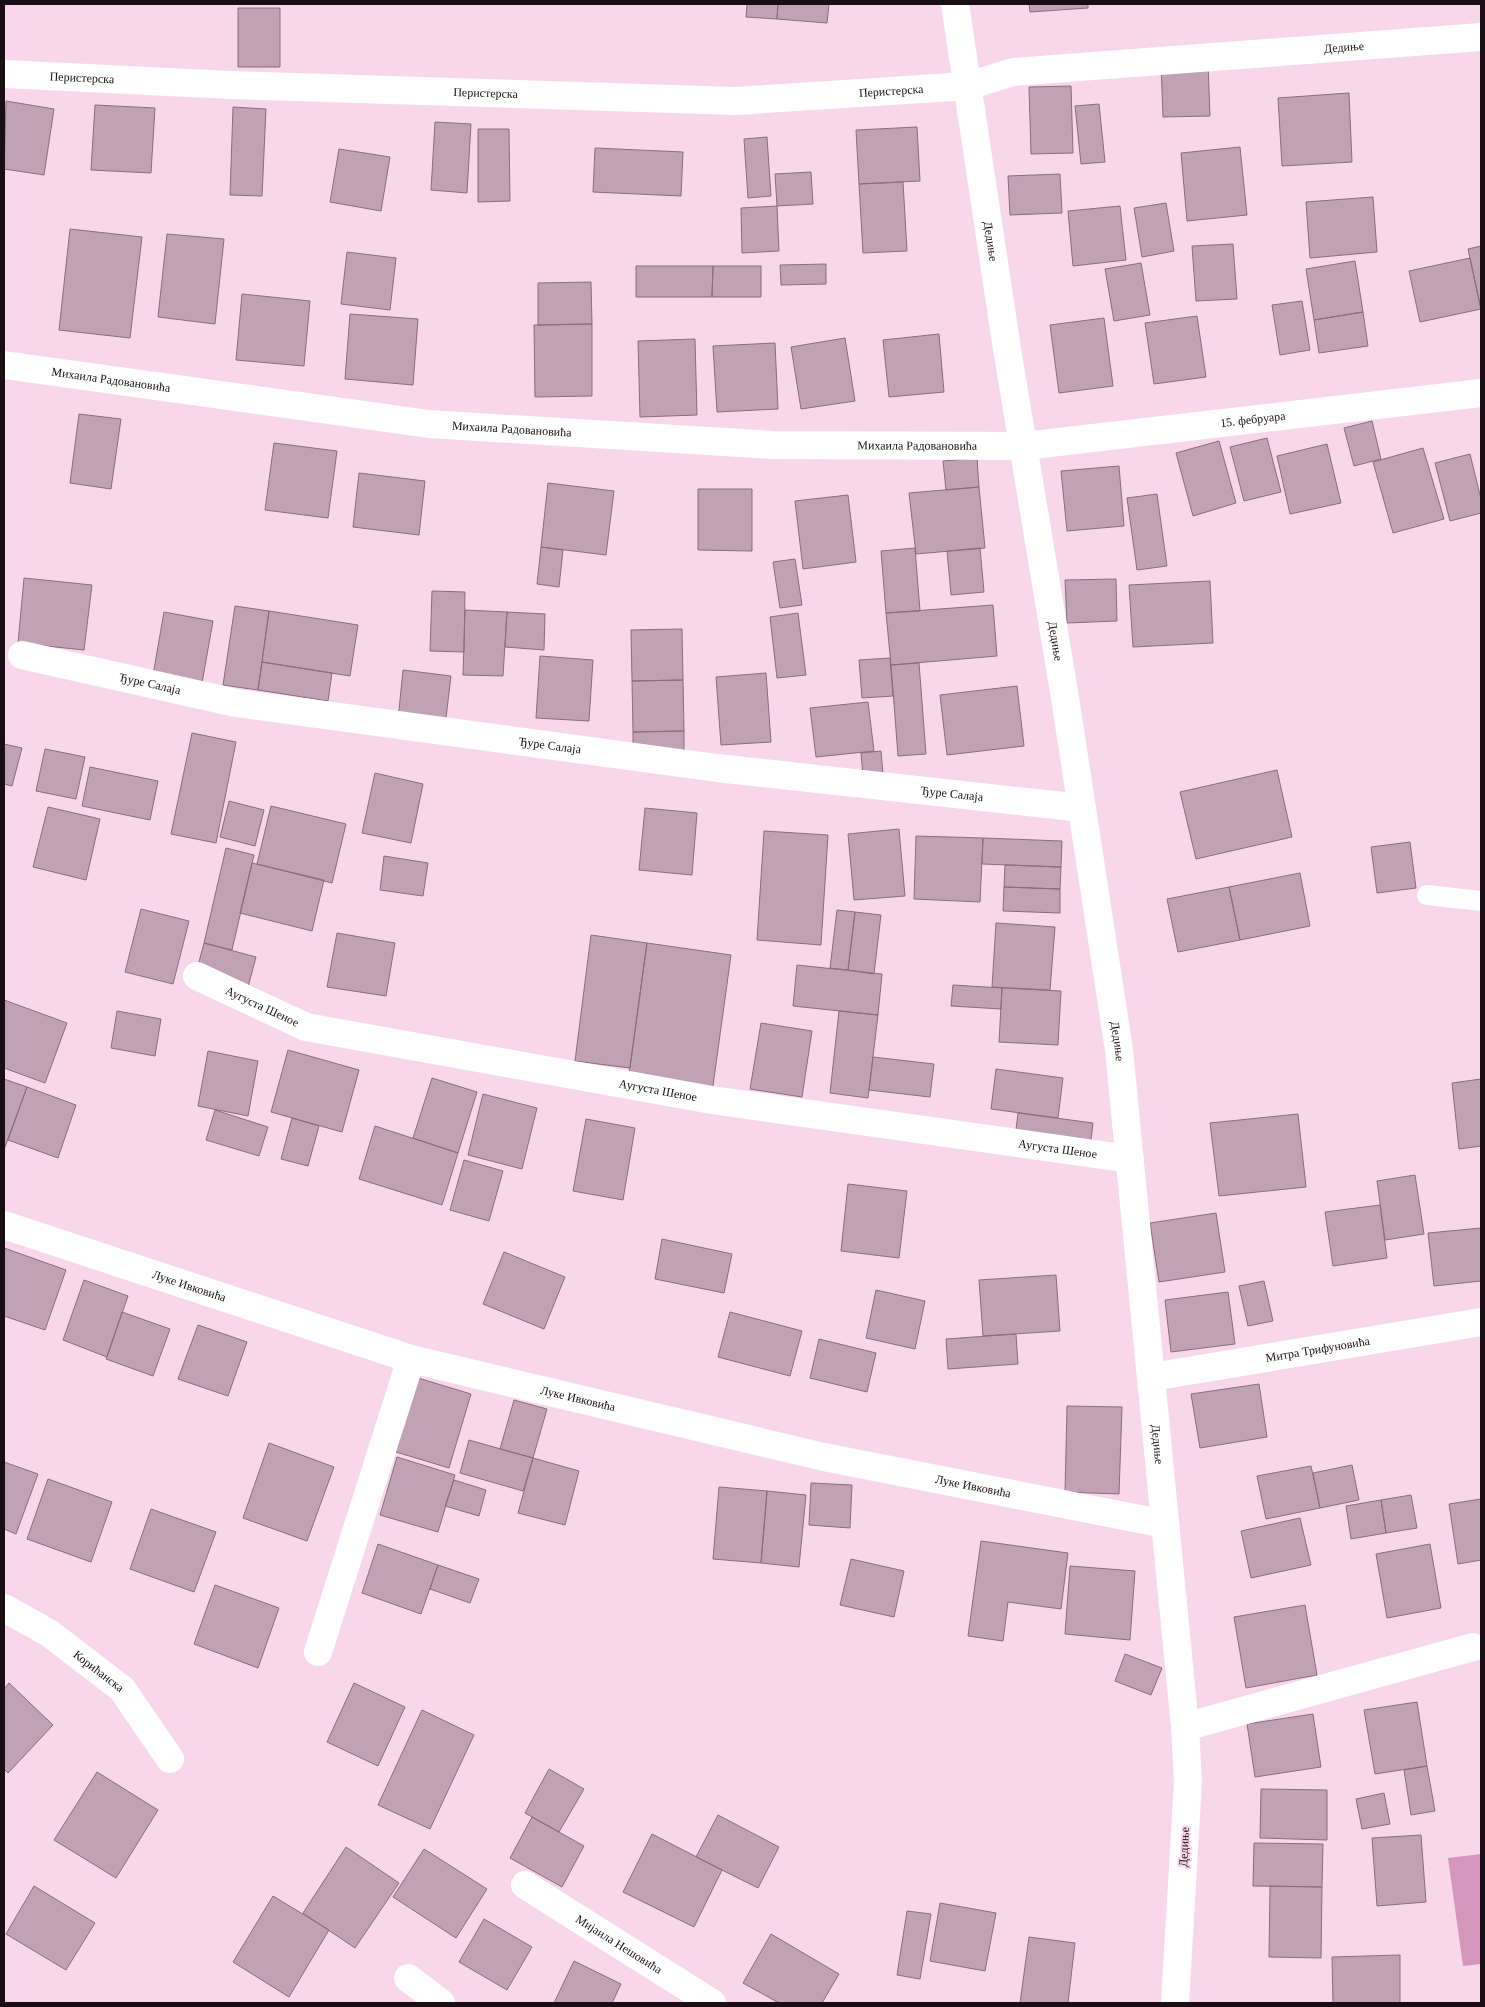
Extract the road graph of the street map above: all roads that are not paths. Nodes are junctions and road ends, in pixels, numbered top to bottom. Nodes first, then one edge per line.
1 (955, 4) edge
2 (1481, 37) edge
3 (4, 74) edge
4 (968, 86) junction
5 (4, 365) edge
6 (1481, 393) edge
7 (1024, 446) junction
8 (22, 655) dead end
9 (1082, 808) junction
10 (1427, 895) dead end
11 (1481, 901) edge
12 (197, 976) dead end
13 (1130, 1159) junction
14 (4, 1225) edge
15 (1481, 1322) edge
16 (411, 1359) junction
17 (1152, 1378) junction
18 (1165, 1524) junction
19 (4, 1608) edge
20 (1473, 1647) dead end
21 (318, 1652) dead end
22 (1186, 1727) junction
23 (170, 1759) dead end
24 (525, 1885) dead end
25 (408, 1978) dead end
26 (441, 2003) edge
27 (712, 2003) edge
28 (1175, 2003) edge

1 - 4 street, Дедиње
2 - 4 street, Дедиње
3 - 4 street, Перистерска
4 - 7 street, Дедиње
5 - 7 street, Михаила Радовановића
6 - 7 street, 15. фебруара
7 - 9 street, Дедиње
8 - 9 street, Ђуре Салаја
9 - 13 street, Дедиње
10 - 11 lane
12 - 13 street, Аугуста Шеное
13 - 17 street, Дедиње
14 - 16 street, Луке Ивковића
15 - 17 street, Митра Трифуновића
16 - 18 street, Луке Ивковића
16 - 21 street
17 - 18 street, Дедиње
18 - 22 street, Дедиње
19 - 23 street, Корићанска
20 - 22 street
22 - 28 street, Дедиње
24 - 27 street, Мијаила Нешовића
25 - 26 street

